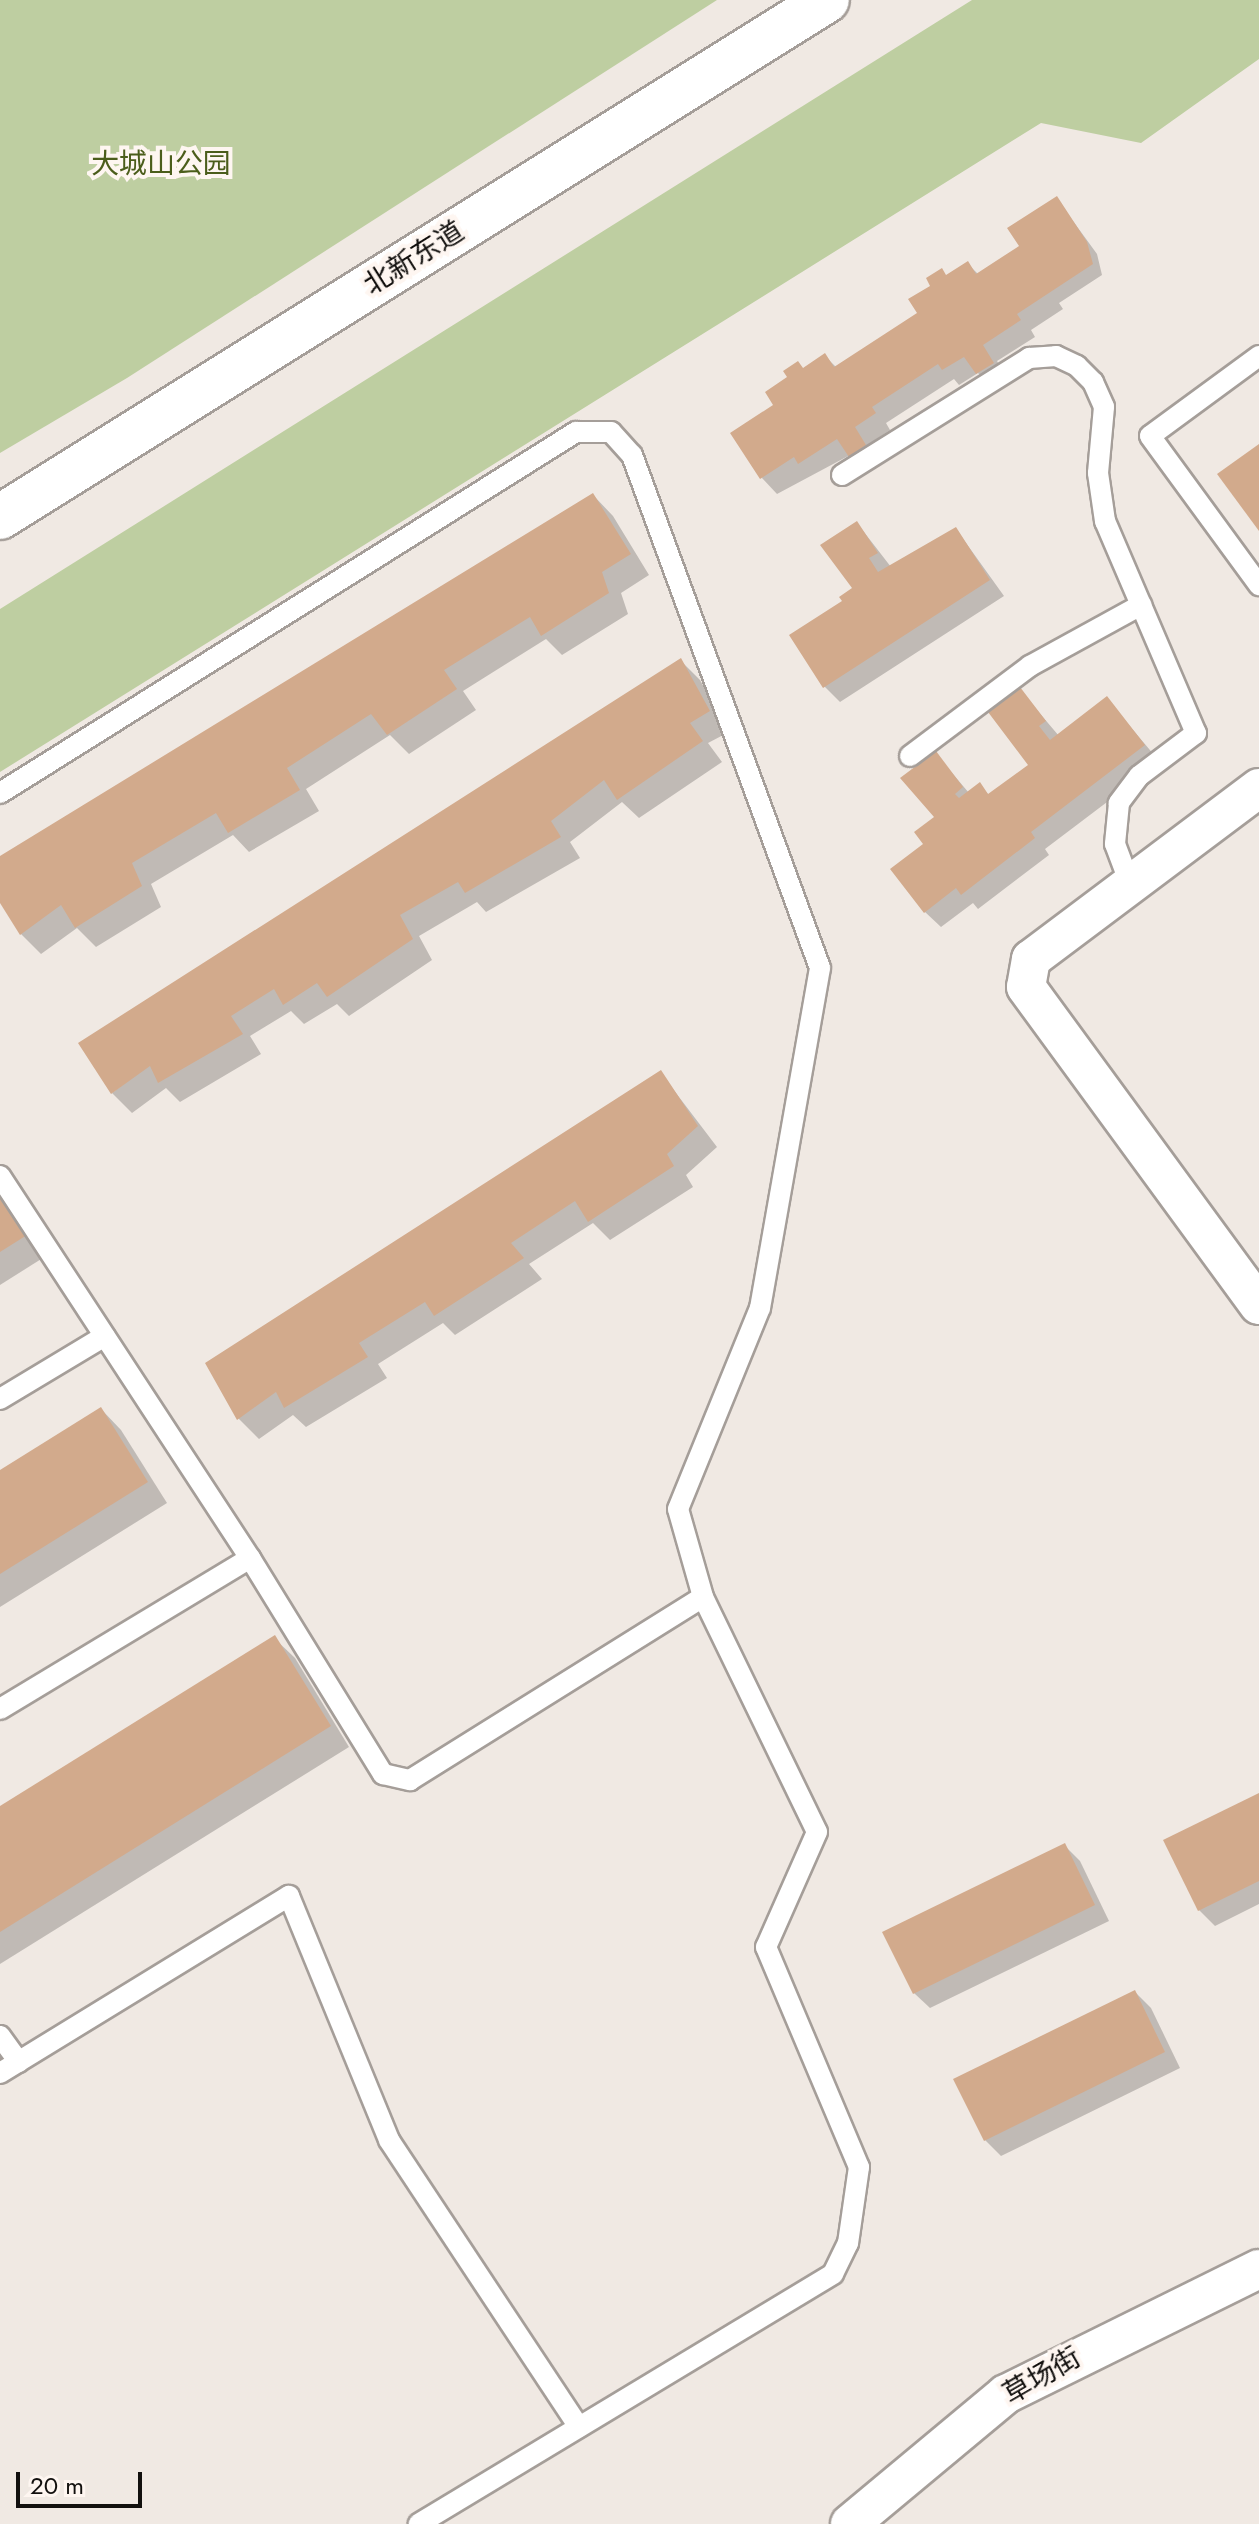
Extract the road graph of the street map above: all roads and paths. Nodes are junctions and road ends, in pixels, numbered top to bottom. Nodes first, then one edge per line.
1 (827, 0) edge
2 (1259, 356) edge
3 (842, 475) dead end
4 (0, 517) edge
5 (1259, 585) edge
6 (1141, 605) junction
7 (910, 756) dead end
8 (1259, 788) edge
9 (0, 793) edge
10 (1130, 884) junction
11 (0, 1176) edge
12 (1257, 1299) edge
13 (105, 1336) junction
14 (0, 1399) edge
15 (250, 1558) junction
16 (703, 1597) junction
17 (0, 1709) edge
18 (0, 2036) edge
19 (19, 2062) junction
20 (0, 2073) edge
21 (1259, 2269) edge
22 (579, 2427) junction
23 (418, 2524) edge
24 (850, 2524) edge

1 - 4 main road, 北新东道
2 - 5 lane
3 - 6 lane
6 - 7 lane
6 - 10 lane
8 - 10 street
9 - 16 lane
10 - 12 street
11 - 13 lane
13 - 14 lane
13 - 15 lane
15 - 16 lane
15 - 17 lane
16 - 22 lane
18 - 19 lane
19 - 20 lane
19 - 22 lane
21 - 24 street, 草场街
22 - 23 lane

